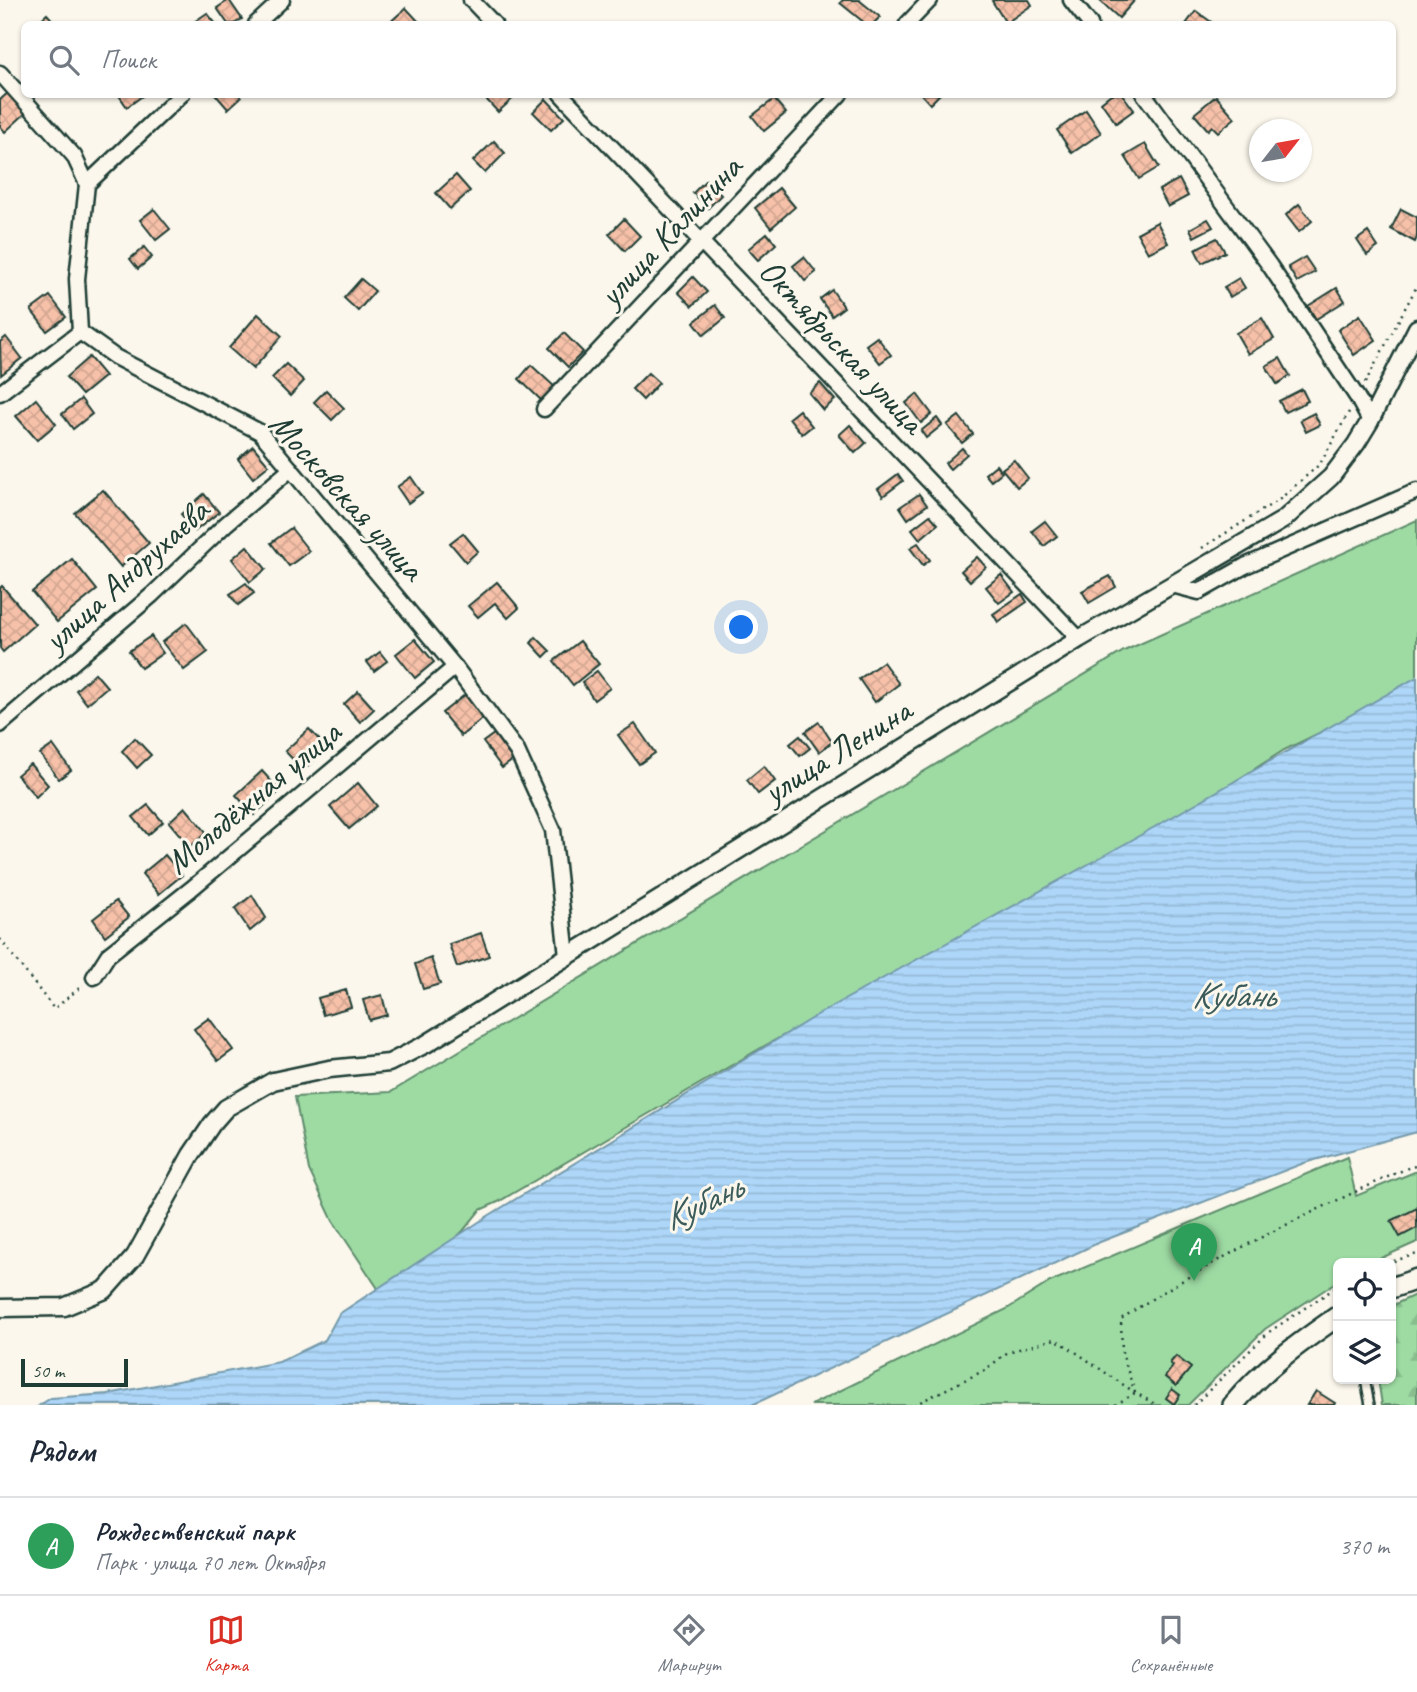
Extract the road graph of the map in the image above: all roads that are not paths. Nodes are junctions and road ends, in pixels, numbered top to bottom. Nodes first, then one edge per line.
1 (282, 0) edge
2 (471, 0) edge
3 (930, 0) edge
4 (1071, 0) edge
5 (259, 21) edge
6 (491, 21) edge
7 (910, 21) edge
8 (1088, 21) edge
9 (0, 73) edge
10 (21, 97) edge
11 (22, 98) edge
12 (178, 98) edge
13 (565, 98) edge
14 (837, 98) edge
15 (1147, 98) edge
16 (87, 184) junction
17 (701, 241) junction
18 (1417, 328) edge
19 (80, 332) junction
20 (0, 393) edge
21 (544, 409) dead end
22 (1370, 421) junction
23 (290, 469) junction
24 (1417, 491) edge
25 (1172, 586) junction
26 (1079, 639) junction
27 (455, 667) junction
28 (0, 725) edge
29 (567, 956) junction
30 (94, 977) road end
31 (1417, 1279) edge
32 (1396, 1286) edge
33 (0, 1308) edge
34 (1333, 1319) edge
35 (1366, 1384) edge
36 (1233, 1405) edge
37 (1370, 1405) edge

1 - 5 street
2 - 6 street
3 - 7 street
4 - 8 street
9 - 10 street
11 - 16 street
12 - 16 street
13 - 17 street, Октябрьская улица
14 - 17 street, улица Калинина
15 - 22 street
16 - 19 street
17 - 21 street, улица Калинина
17 - 26 street, Октябрьская улица
18 - 22 street, улица Ленина
19 - 20 street
19 - 23 street, Московская улица
22 - 25 street, улица Ленина
23 - 27 street, Московская улица
23 - 28 street, улица Андрухаева
24 - 25 street
25 - 26 street, улица Ленина
26 - 29 street, улица Ленина
27 - 29 street, Московская улица
27 - 30 street, Молодёжная улица
29 - 33 street, улица Ленина
31 - 32 main road
34 - 36 main road
35 - 37 lane

